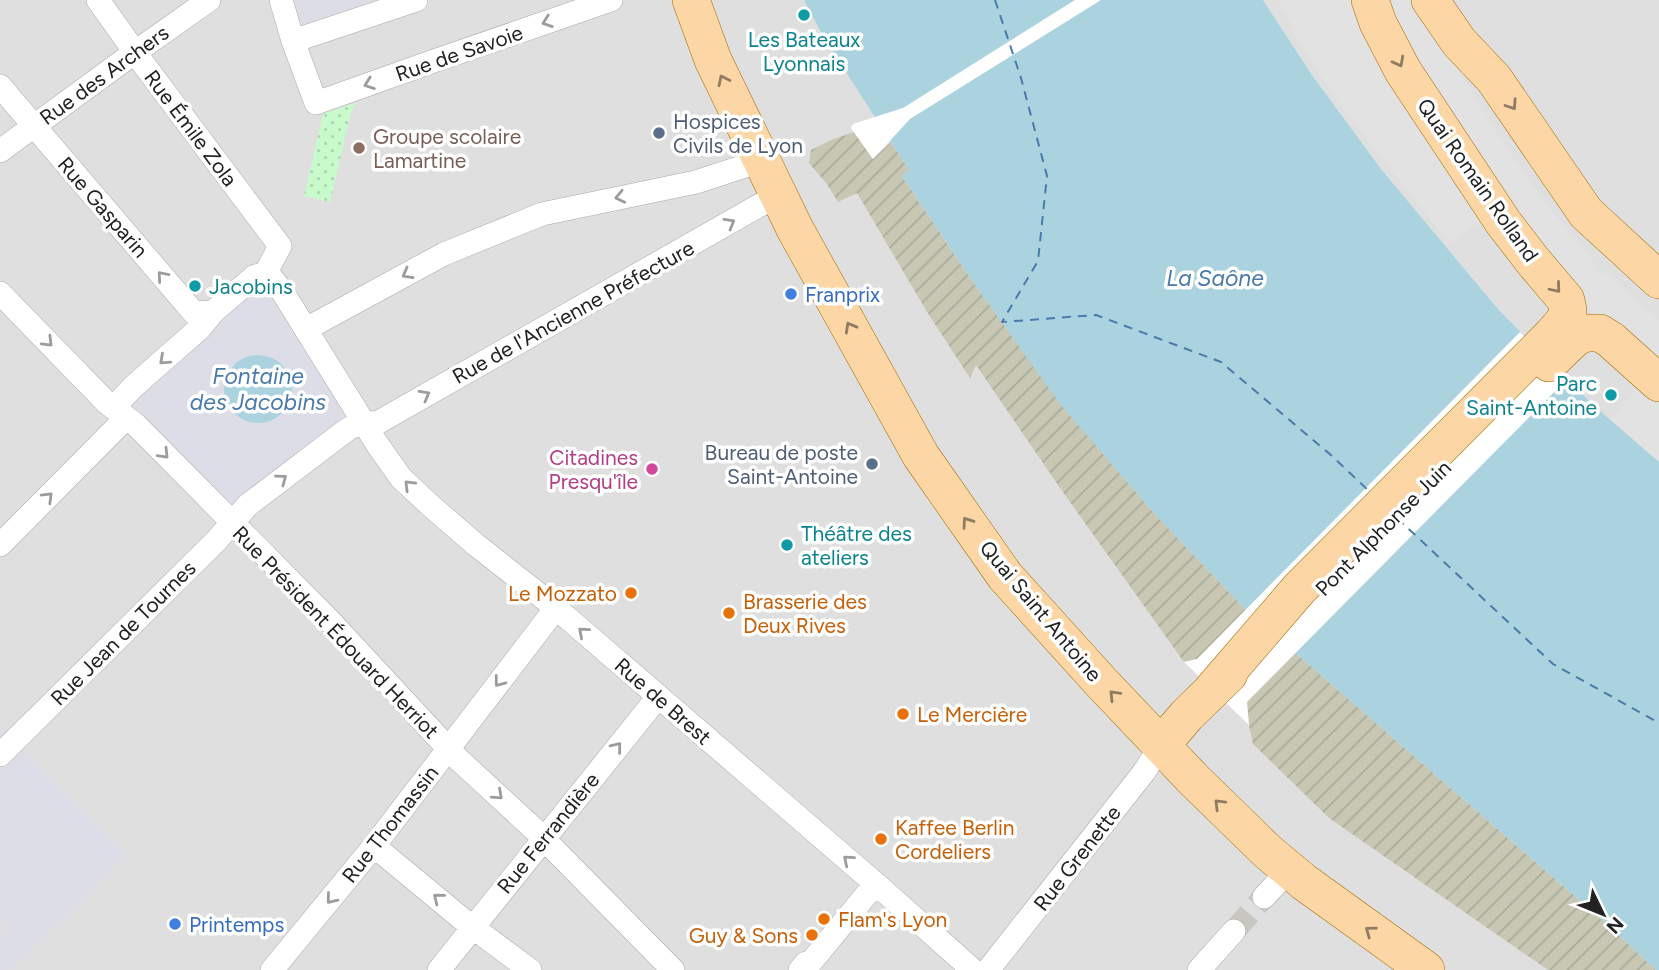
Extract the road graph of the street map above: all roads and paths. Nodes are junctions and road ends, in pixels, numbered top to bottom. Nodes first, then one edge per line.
1 (98, 0) edge
2 (209, 0) edge
3 (281, 0) edge
4 (416, 0) edge
5 (611, 0) edge
6 (691, 0) edge
7 (1370, 0) edge
8 (1430, 0) edge
9 (293, 41) junction
10 (135, 52) junction
11 (0, 86) edge
12 (34, 126) junction
13 (0, 151) edge
14 (764, 163) junction
15 (780, 196) junction
16 (270, 264) junction
17 (1659, 280) edge
18 (0, 293) edge
19 (213, 312) junction
20 (306, 329) junction
21 (1544, 356) junction
22 (1659, 383) edge
23 (120, 412) junction
24 (364, 422) junction
25 (231, 523) junction
26 (0, 545) edge
27 (556, 608) junction
28 (658, 697) junction
29 (1161, 744) junction
30 (7, 748) edge
31 (448, 749) junction
32 (544, 838) junction
33 (374, 846) junction
34 (1289, 870) junction
35 (874, 882) junction
36 (1264, 897) tunnel mouth
37 (473, 928) junction
38 (1234, 931) tunnel mouth
39 (1201, 969) edge
40 (272, 970) edge
41 (439, 970) edge
42 (530, 970) edge
43 (673, 970) edge
44 (800, 970) edge
45 (973, 970) edge
46 (988, 970) edge
47 (1426, 970) edge

1 - 10 street, Rue Émile Zola
2 - 10 street, Rue des Archers
3 - 9 street
4 - 9 street
5 -> 9 street, Rue de Savoie
14 -> 6 main road, Quai Saint Antoine
7 -> 21 main road, Quai Romain Rolland
8 -> 17 main road
10 - 12 street, Rue des Archers
10 - 16 street, Rue Émile Zola
11 - 12 street, Rue Gasparin
12 - 13 street, Rue des Archers
19 -> 12 street, Rue Gasparin
14 - 15 main road, Quai Saint Antoine
14 -> 20 street
24 -> 15 street, Rue de l'Ancienne Préfecture
29 -> 15 main road, Quai Saint Antoine
16 - 19 street
16 - 20 street, Rue de Brest
18 -> 23 street, Rue Président Édouard Herriot
19 -> 23 street
20 - 24 street, Rue de Brest
21 - 22 main road
21 - 29 main road, Pont Alphonse Juin
23 -> 25 street, Rue Président Édouard Herriot
26 -> 23 street
25 -> 24 street, Rue de l'Ancienne Préfecture
27 -> 24 street, Rue de Brest
25 - 30 street, Rue Jean de Tournes
25 - 31 street, Rue Président Édouard Herriot
28 -> 27 street, Rue de Brest
27 -> 31 street, Rue Thomassin
32 -> 28 street, Rue Ferrandière
35 -> 28 street, Rue de Brest
34 -> 29 main road, Quai Saint Antoine
29 - 46 street, Rue Grenette
31 -> 32 street, Rue Président Édouard Herriot
31 - 33 street, Rue Thomassin
32 - 37 street, Rue Ferrandière
32 - 43 street, Rue Président Édouard Herriot
37 -> 33 street
33 -> 40 street, Rue Thomassin
34 - 36 street
47 -> 34 main road, Quai Saint Antoine
35 - 44 street
35 - 45 street, Rue de Brest
37 - 41 street, Rue Ferrandière
37 - 42 street
38 - 39 street

